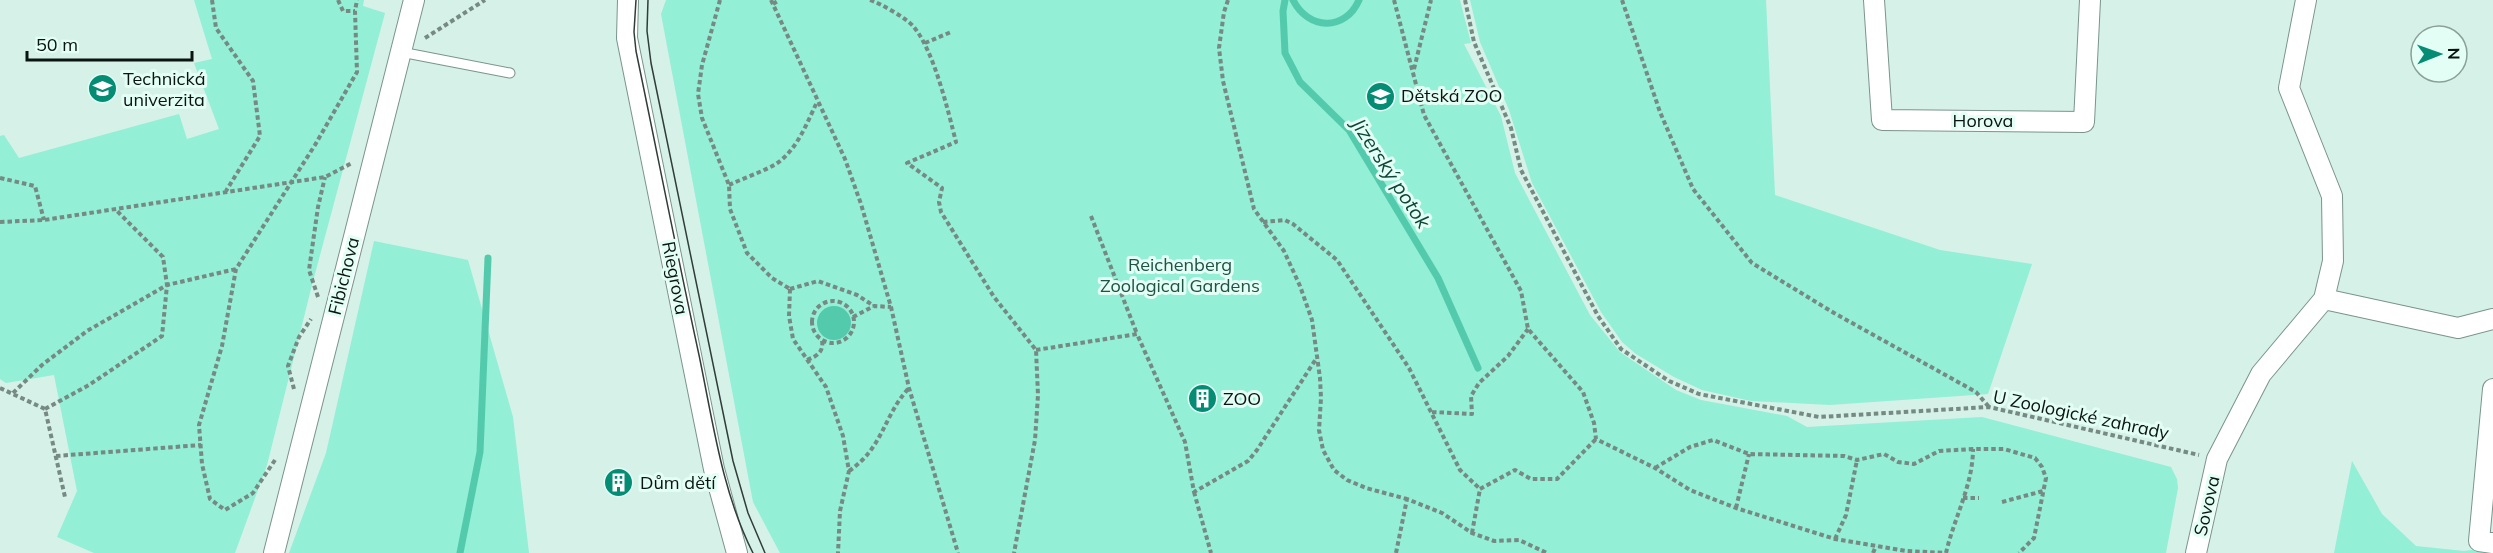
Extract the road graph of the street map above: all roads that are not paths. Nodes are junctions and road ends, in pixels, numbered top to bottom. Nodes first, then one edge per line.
1 (414, 0) edge
2 (628, 0) edge
3 (1874, 0) edge
4 (2090, 0) edge
5 (2306, 0) edge
6 (401, 52) junction
7 (510, 73) dead end
8 (2324, 299) junction
9 (2493, 319) edge
10 (2493, 389) edge
11 (2490, 439) edge
12 (2493, 543) edge
13 (274, 553) edge
14 (737, 553) edge
15 (2196, 553) edge

1 - 6 street, Fibichova
2 - 14 street, Riegrova
3 - 4 street, Horova
5 - 8 street
6 - 7 lane
6 - 13 street, Fibichova
8 - 9 street
8 - 15 street, Sovova
10 - 11 street
11 - 12 street

